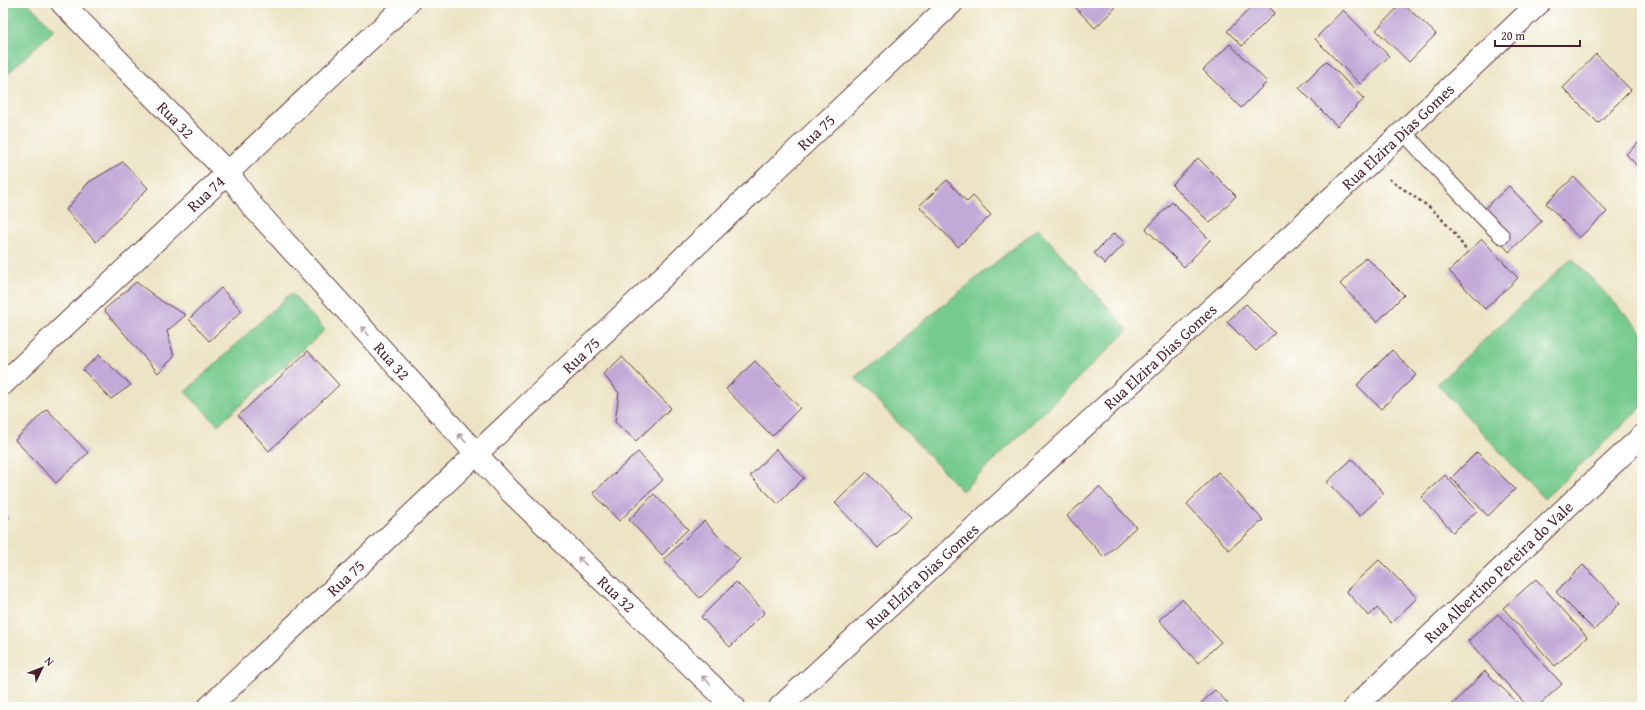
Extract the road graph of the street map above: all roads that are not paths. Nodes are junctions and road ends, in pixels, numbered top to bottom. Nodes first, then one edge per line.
1 (62, 3) edge
2 (408, 3) edge
3 (952, 3) edge
4 (1539, 3) edge
5 (1402, 132) junction
6 (228, 173) junction
7 (1502, 236) dead end
8 (3, 384) edge
9 (1642, 436) edge
10 (477, 454) junction
11 (210, 707) edge
12 (734, 707) edge
13 (780, 707) edge
14 (1355, 707) edge

1 - 6 street, Rua 32
2 - 6 street, Rua 74
3 - 10 street, Rua 75
4 - 5 street, Rua Elzira Dias Gomes
5 - 7 lane
5 - 13 street, Rua Elzira Dias Gomes
6 - 8 street, Rua 74
10 -> 6 street, Rua 32
9 - 14 street, Rua Albertino Pereira do Vale
10 - 11 street, Rua 75
12 -> 10 street, Rua 32

